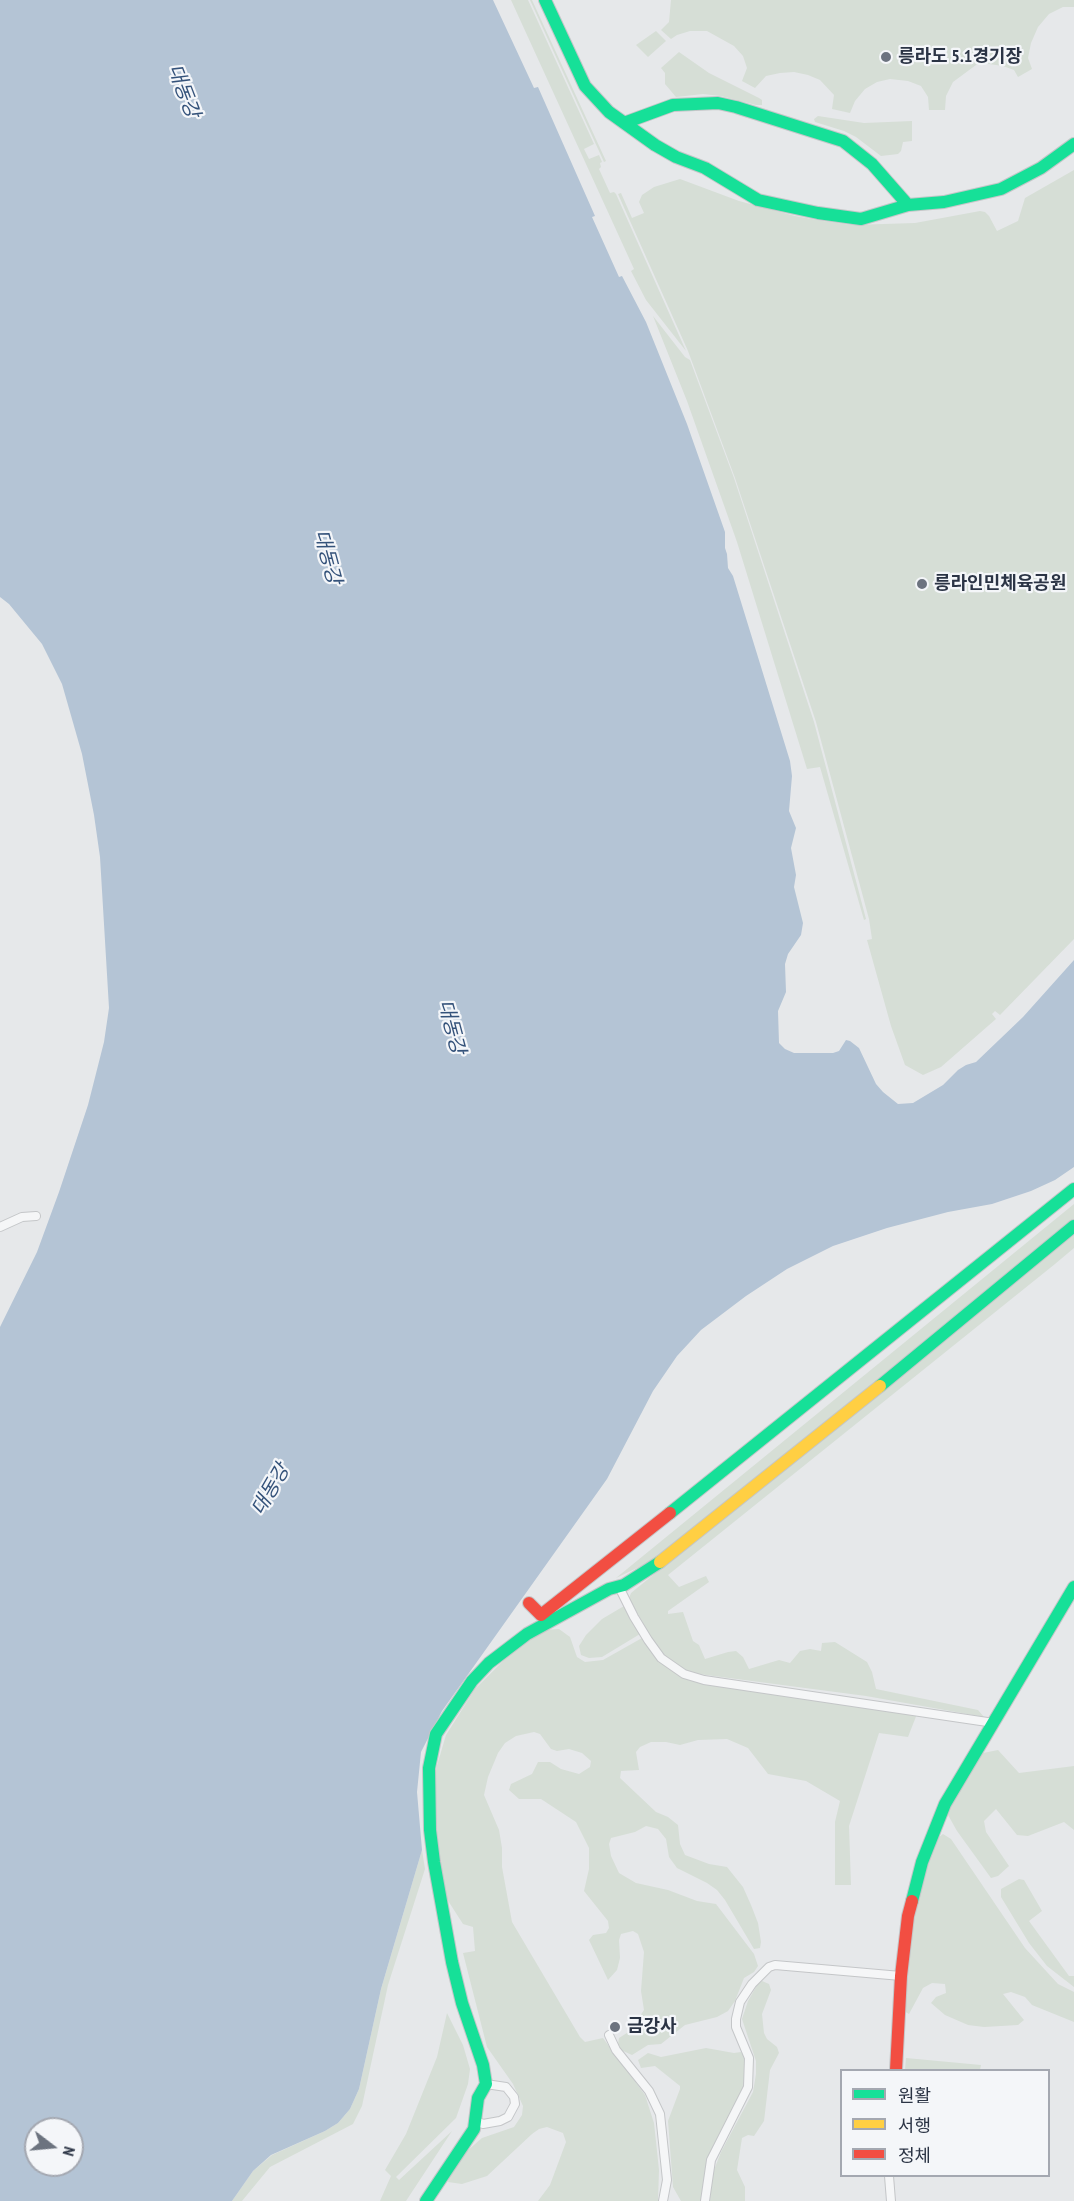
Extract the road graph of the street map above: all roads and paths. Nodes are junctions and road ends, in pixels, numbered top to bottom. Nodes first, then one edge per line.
1 (545, 0) edge
2 (624, 123) junction
3 (1074, 144) edge
4 (908, 205) junction
5 (1074, 1189) edge
6 (36, 1216) dead end
7 (1074, 1226) edge
8 (0, 1227) edge
9 (619, 1587) junction
10 (1074, 1587) edge
11 (530, 1603) dead end
12 (994, 1723) junction
13 (901, 1976) junction
14 (609, 2035) dead end
15 (896, 2069) edge
16 (486, 2084) junction
17 (476, 2121) junction
18 (890, 2177) edge
19 (426, 2201) edge
20 (663, 2201) edge
21 (705, 2201) edge
22 (891, 2201) edge

1 - 2 street
2 - 4 street
2 - 4 street
3 - 4 street
5 - 11 street
6 - 8 street
7 - 9 street
9 - 12 street
9 - 16 street
10 - 12 street
12 - 13 street
13 - 15 street
13 - 21 street
14 - 20 street
16 - 17 street
16 - 17 street
17 - 19 street
18 - 22 street

